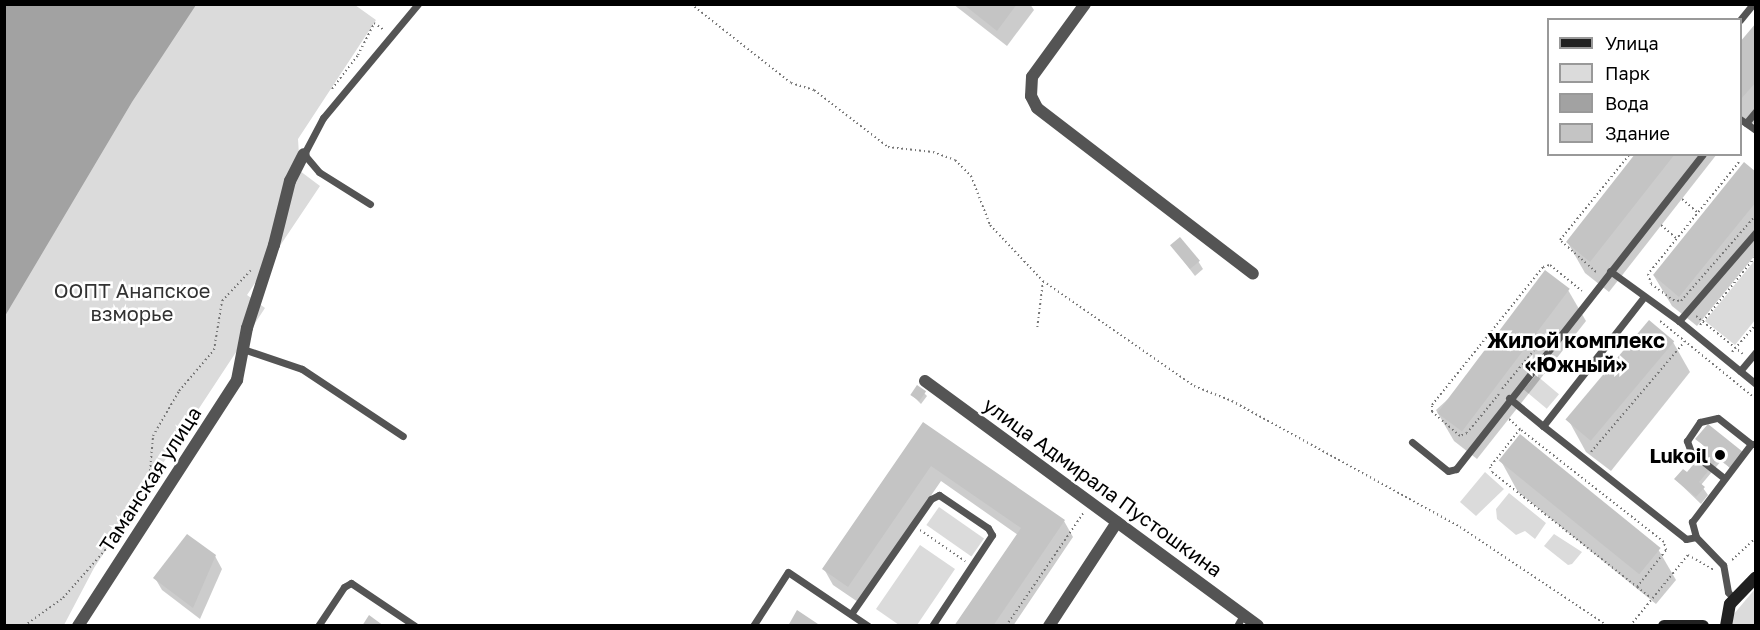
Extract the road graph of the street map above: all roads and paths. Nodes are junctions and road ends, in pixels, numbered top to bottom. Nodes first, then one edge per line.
1 (418, 4) edge
2 (692, 4) edge
3 (1084, 4) edge
4 (1753, 4) edge
5 (1742, 18) edge
6 (394, 36) junction
7 (328, 95) dead end
8 (1755, 111) edge
9 (1743, 121) edge
10 (1755, 130) edge
11 (304, 154) junction
12 (1628, 156) edge
13 (1701, 156) edge
14 (1739, 162) dead end
15 (370, 204) dead end
16 (1755, 215) edge
17 (1755, 232) edge
18 (1755, 256) edge
19 (252, 269) dead end
20 (1610, 271) junction
21 (1597, 273) dead end
22 (1253, 274) dead end
23 (1043, 280) junction
24 (1582, 291) dead end
25 (1643, 298) junction
26 (1681, 301) junction
27 (1689, 309) junction
28 (1659, 320) dead end
29 (1679, 321) junction
30 (1703, 321) junction
31 (1755, 324) edge
32 (1037, 330) dead end
33 (1693, 332) junction
34 (1684, 341) junction
35 (1736, 348) junction
36 (243, 349) junction
37 (1755, 352) edge
38 (1750, 359) junction
39 (1726, 360) junction
40 (1740, 371) junction
41 (925, 381) dead end
42 (1755, 384) edge
43 (1509, 398) junction
44 (1755, 399) edge
45 (1543, 426) junction
46 (1467, 433) dead end
47 (403, 436) dead end
48 (1412, 442) dead end
49 (1753, 444) edge
50 (1588, 453) dead end
51 (1724, 478) junction
52 (1090, 502) junction
53 (1117, 522) junction
54 (913, 525) junction
55 (1696, 537) junction
56 (1755, 538) edge
57 (1723, 565) junction
58 (972, 566) junction
59 (1755, 577) edge
60 (1637, 587) junction
61 (1651, 598) junction
62 (1732, 602) junction
63 (851, 614) junction
64 (1240, 620) edge
65 (1703, 625) edge
66 (24, 626) edge
67 (78, 626) edge
68 (318, 626) edge
69 (415, 626) edge
70 (753, 626) edge
71 (868, 626) edge
72 (932, 626) edge
73 (1006, 626) edge
74 (1049, 626) edge
75 (1258, 626) edge
76 (1608, 626) edge
77 (1630, 626) edge
78 (1664, 626) edge
79 (1726, 626) edge

1 - 6 lane
2 - 23 path
3 - 22 street
4 - 5 lane
6 - 7 path
6 - 11 lane
8 - 9 lane
9 - 10 lane
11 - 15 lane
11 - 36 street, Таманская улица
12 - 21 path
13 - 20 lane
14 - 26 path
16 - 26 path
17 - 27 lane
18 - 30 path
19 - 66 path
20 - 25 lane
20 - 43 lane
23 - 32 path
23 - 76 path
24 - 46 path
25 - 29 lane
25 - 45 lane
26 - 27 path
27 - 29 lane
27 - 30 path
28 - 34 path
29 - 33 lane
30 - 33 path
30 - 35 path
31 - 35 path
33 - 34 path
33 - 39 lane
34 - 44 path
34 - 50 path
35 - 38 path
35 - 39 path
36 - 47 lane
36 - 67 street, Таманская улица
37 - 38 lane
38 - 40 lane
39 - 40 lane
40 - 42 lane
41 - 52 street, улица Адмирала Пустошкина
43 - 45 lane
43 - 48 lane
45 - 55 lane
49 - 51 lane
49 - 51 lane
51 - 55 lane
52 - 53 street, улица Адмирала Пустошкина
52 - 73 path
53 - 64 street, улица Адмирала Пустошкина
53 - 74 street
54 - 58 path
54 - 58 lane
54 - 63 lane
55 - 57 lane
56 - 57 path
57 - 61 path
57 - 62 lane
58 - 72 lane
59 - 62 street
60 - 60 path
60 - 61 path
61 - 77 path
62 - 65 street
62 - 79 street
63 - 70 lane
63 - 71 lane
64 - 75 street, улица Адмирала Пустошкина
65 - 78 street
68 - 69 lane

